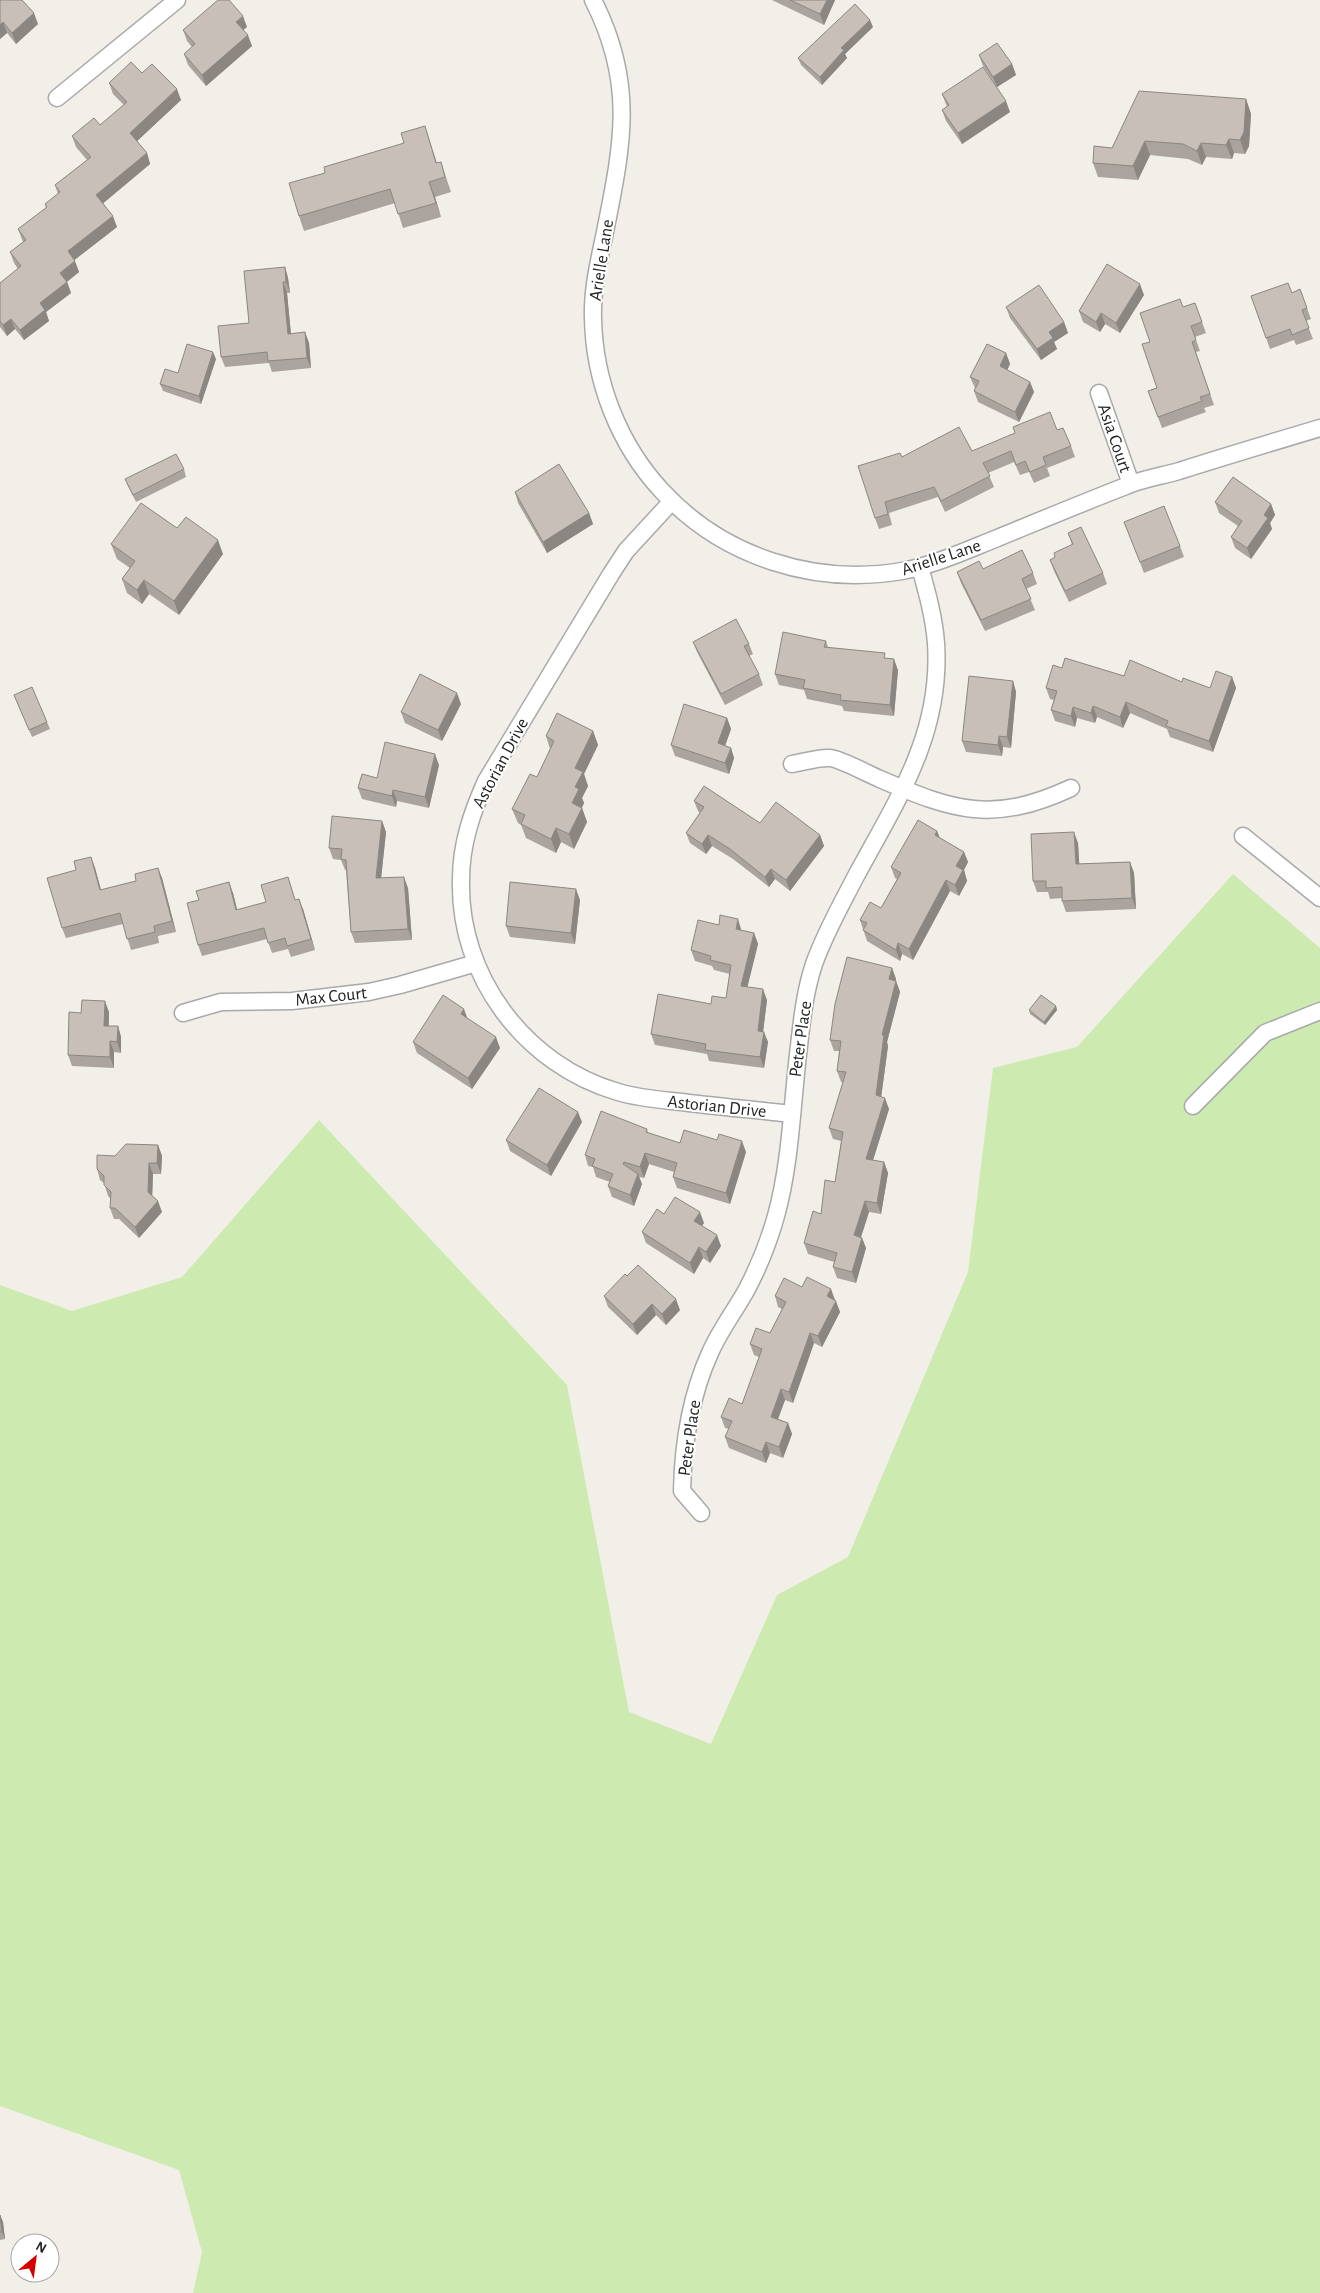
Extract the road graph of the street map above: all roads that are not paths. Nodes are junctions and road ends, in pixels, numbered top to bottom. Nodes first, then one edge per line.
1 (177, 0) edge
2 (594, 0) edge
3 (57, 98) dead end
4 (1099, 393) dead end
5 (1320, 428) edge
6 (1131, 484) junction
7 (672, 502) junction
8 (920, 567) junction
9 (792, 764) dead end
10 (1071, 788) dead end
11 (904, 789) junction
12 (1243, 836) dead end
13 (1320, 898) edge
14 (476, 963) junction
15 (1320, 1011) edge
16 (183, 1013) dead end
17 (1193, 1106) dead end
18 (791, 1114) junction
19 (700, 1513) dead end

1 - 3 street
2 - 7 street, Arielle Lane
4 - 6 street, Asia Court
5 - 6 street, Arielle Lane
6 - 8 street, Arielle Lane
7 - 8 street, Arielle Lane
7 - 14 street, Astorian Drive
8 - 11 street, Peter Place
9 - 11 street
10 - 11 street
11 - 18 street, Peter Place
12 - 13 street
14 - 16 street, Max Court
14 - 18 street, Astorian Drive
15 - 17 street
18 - 19 street, Peter Place

